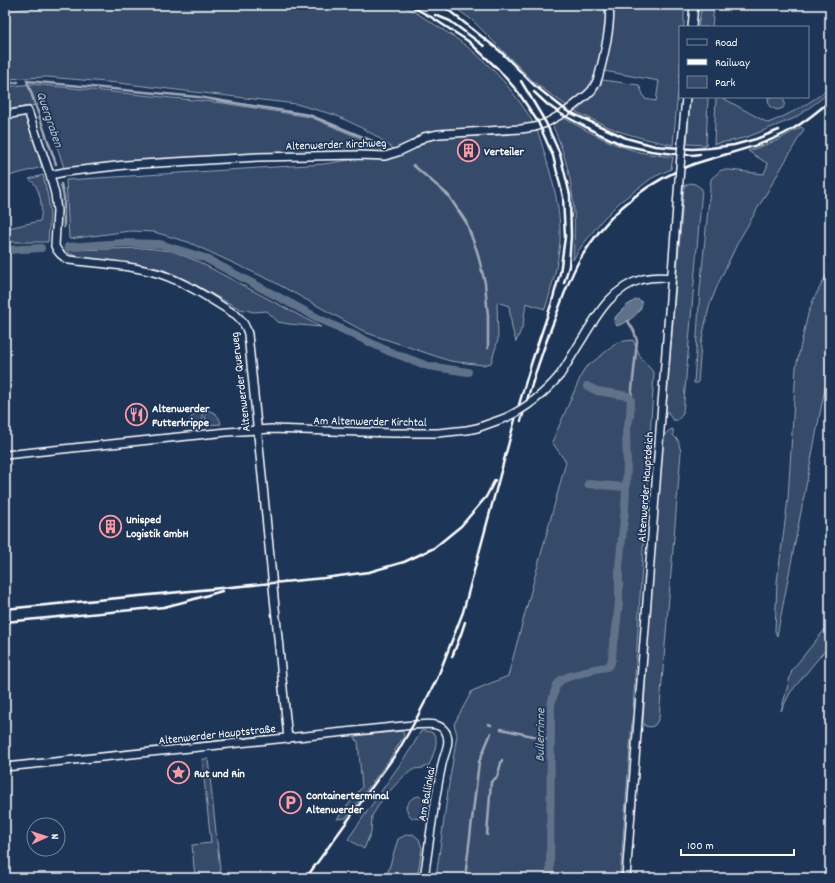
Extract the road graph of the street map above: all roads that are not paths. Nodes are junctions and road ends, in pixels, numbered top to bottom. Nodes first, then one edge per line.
1 (609, 5) edge
2 (694, 5) edge
3 (692, 26) edge
4 (686, 98) edge
5 (5, 115) edge
6 (50, 175) junction
7 (671, 278) junction
8 (257, 430) junction
9 (5, 455) edge
10 (432, 724) joint
11 (288, 739) junction
12 (5, 767) edge
13 (424, 878) edge
14 (626, 878) edge

1 - 6 street, Altenwerder Kirchweg
2 - 3 street
4 - 7 street, Altenwerder Hauptdeich, bridge
5 - 6 street, Altenwerder Querweg
6 - 8 street, Altenwerder Querweg
7 - 8 street, Am Altenwerder Kirchtal, bridge
7 - 14 street, Altenwerder Hauptdeich
8 - 9 street, Am Altenwerder Kirchtal
8 - 11 street, Altenwerder Querweg
10 - 11 street, Altenwerder Hauptstraße
10 - 13 street, Am Ballinkai
11 - 12 street, Altenwerder Hauptstraße

